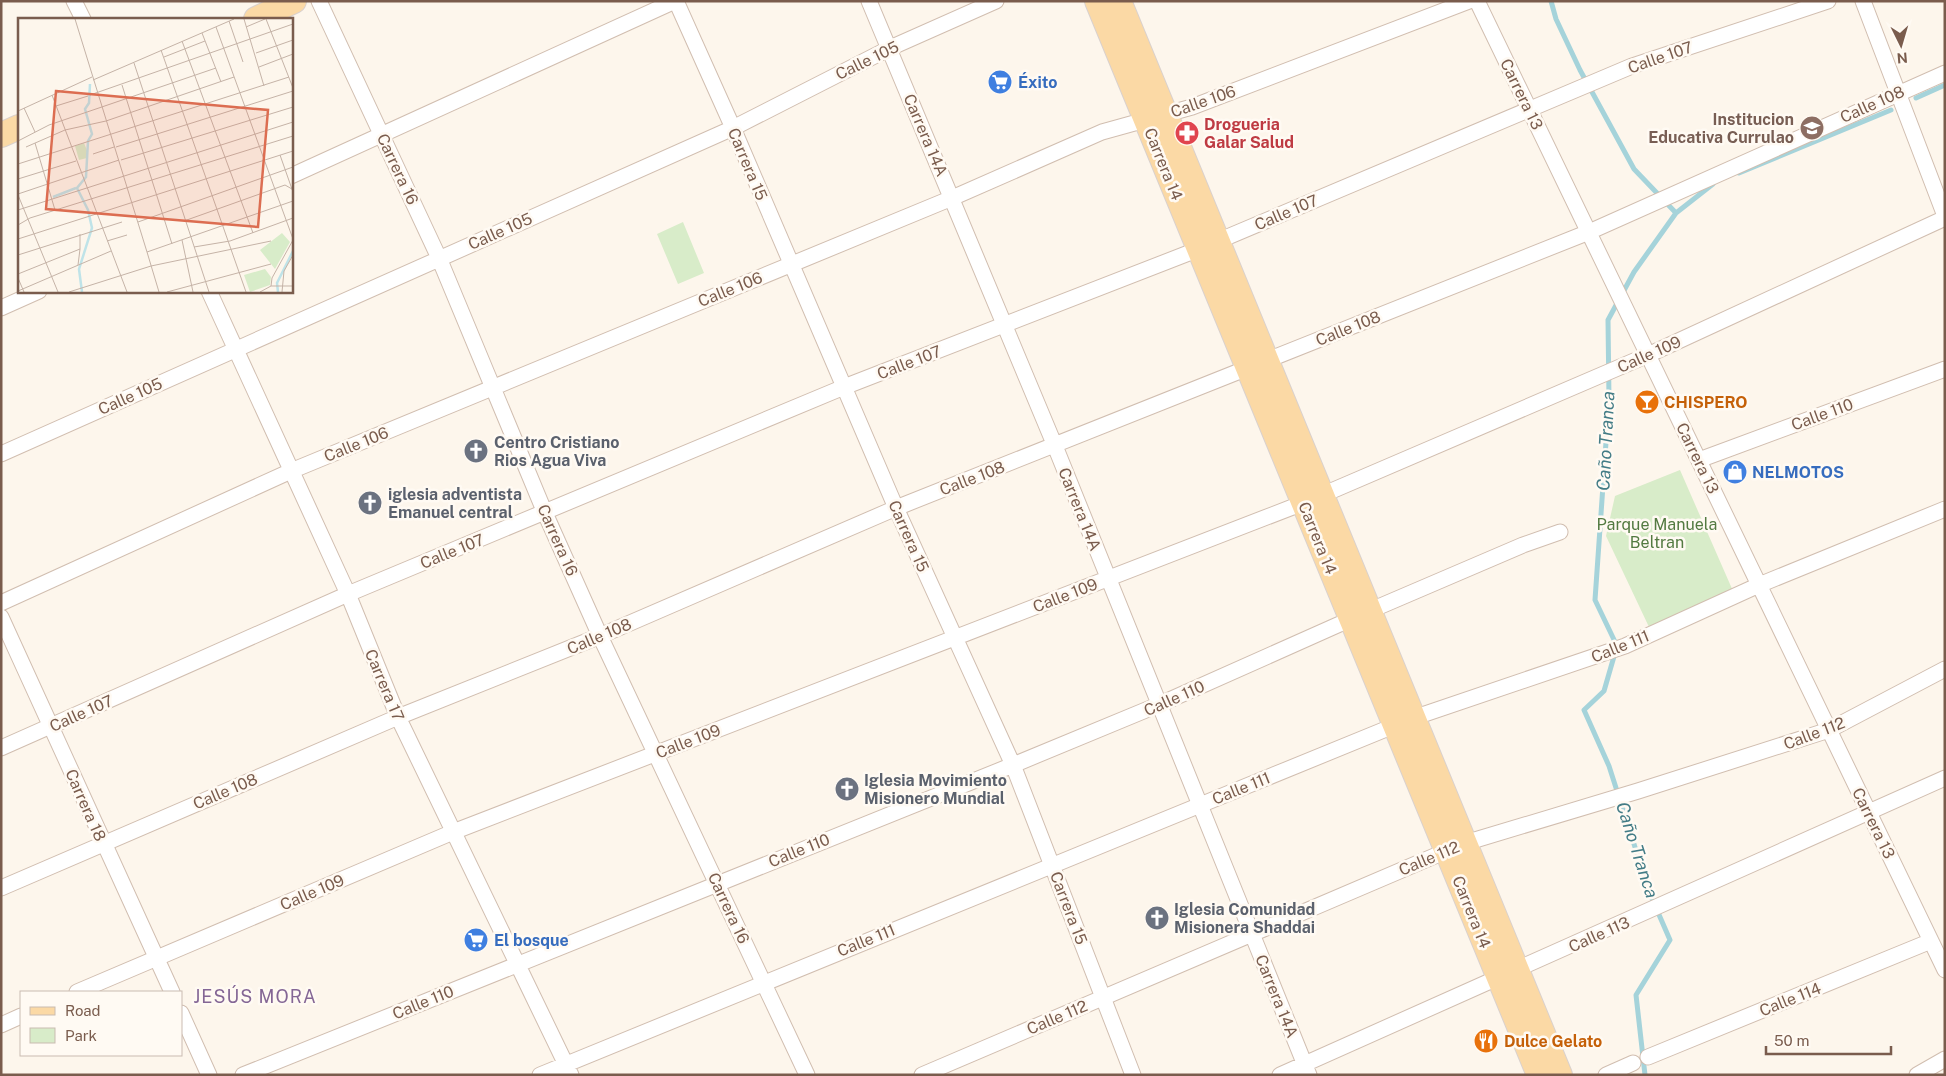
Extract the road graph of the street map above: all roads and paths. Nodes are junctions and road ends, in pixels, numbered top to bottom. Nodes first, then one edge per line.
1 (74, 1) edge
2 (294, 1) edge
3 (319, 1) edge
4 (675, 1) edge
5 (869, 1) edge
6 (996, 1) edge
7 (1097, 1) edge
8 (1119, 1) edge
9 (1469, 1) edge
10 (1477, 1) edge
11 (1828, 1) edge
12 (1863, 1) edge
13 (82, 18) edge
14 (258, 18) edge
15 (890, 48) junction
16 (1945, 73) edge
17 (1899, 92) junction
18 (1529, 109) junction
19 (1156, 117) junction
20 (18, 127) edge
21 (733, 128) junction
22 (1, 135) edge
23 (382, 135) junction
24 (292, 176) edge
25 (952, 198) junction
26 (1945, 217) edge
27 (1589, 232) junction
28 (1208, 245) junction
29 (439, 258) junction
30 (791, 264) junction
31 (37, 292) edge
32 (209, 292) edge
33 (1, 308) edge
34 (1005, 325) junction
35 (235, 349) junction
36 (1648, 355) junction
37 (1257, 365) junction
38 (1945, 369) edge
39 (493, 387) junction
40 (844, 387) junction
41 (1055, 446) junction
42 (1, 454) edge
43 (1699, 460) junction
44 (291, 470) junction
45 (1312, 499) junction
46 (896, 508) junction
47 (1945, 509) edge
48 (546, 513) junction
49 (1560, 532) dead end
50 (1107, 578) junction
51 (1759, 585) junction
52 (348, 594) junction
53 (1, 604) edge
54 (1360, 615) junction
55 (1, 617) edge
56 (600, 636) junction
57 (955, 637) junction
58 (1945, 669) edge
59 (1158, 705) junction
60 (398, 717) junction
61 (1404, 722) junction
62 (51, 726) junction
63 (1829, 730) junction
64 (1, 748) edge
65 (656, 753) junction
66 (1013, 765) junction
67 (1945, 778) edge
68 (1199, 805) junction
69 (1869, 812) junction
70 (453, 832) junction
71 (104, 844) junction
72 (1456, 847) junction
73 (1052, 865) junction
74 (717, 882) junction
75 (1, 888) edge
76 (1251, 934) junction
77 (1931, 941) junction
78 (156, 958) junction
79 (517, 964) junction
80 (1945, 970) edge
81 (1508, 974) junction
82 (764, 982) junction
83 (79, 991) edge
84 (172, 991) edge
85 (1103, 997) junction
86 (182, 1015) edge
87 (20, 1016) edge
88 (1, 1025) edge
89 (1648, 1058) dead end
90 (1945, 1059) edge
91 (1633, 1064) dead end
92 (568, 1069) edge
93 (1307, 1069) edge
94 (210, 1075) edge
95 (243, 1075) edge
96 (540, 1075) edge
97 (808, 1075) edge
98 (922, 1075) edge
99 (1133, 1075) edge
100 (1280, 1075) edge
101 (1539, 1075) edge
102 (1560, 1075) edge
103 (1606, 1075) edge
104 (1916, 1075) edge

1 - 13 street
2 - 14 main road
3 - 23 street, Carrera 16
4 - 21 street, Carrera 15
4 - 23 street
5 - 15 street, Carrera 14A
6 - 15 street, Calle 105
7 - 19 main road, Carrera 14
8 - 19 main road, Carrera 14
9 - 19 street, Calle 106
10 - 18 street, Carrera 13
11 - 18 street, Calle 107
12 - 17 street
15 - 21 street, Calle 105
15 - 25 street, Carrera 14A
16 - 17 street, Calle 108
17 - 26 street
17 - 27 street, Calle 108
18 - 27 street, Carrera 13
18 - 28 street, Calle 107
19 - 25 street, Calle 106
19 - 28 main road, Carrera 14
20 - 22 main road
21 - 29 street, Calle 105
21 - 30 street, Carrera 15
23 - 24 street
23 - 29 street, Carrera 16
25 - 30 street, Calle 106
25 - 34 street, Carrera 14A
26 - 36 street, Calle 109
27 - 36 street, Carrera 13
27 - 37 street, Calle 108
28 - 34 street, Calle 107
28 - 37 main road, Carrera 14
29 - 35 street, Calle 105
29 - 39 street, Carrera 16
30 - 39 street, Calle 106
30 - 40 street, Carrera 15
31 - 33 street
32 - 35 street, Carrera 17
34 - 40 street, Calle 107
34 - 41 street, Carrera 14A
35 - 42 street, Calle 105
35 - 44 street, Carrera 17
36 - 43 street, Carrera 13
36 - 45 street, Calle 109
37 - 41 street, Calle 108
37 - 45 main road, Carrera 14
38 - 43 street, Calle 110
39 - 44 street, Calle 106
39 - 48 street, Carrera 16
40 - 46 street, Carrera 15
40 - 48 street, Calle 107
41 - 46 street, Calle 108
41 - 50 street, Carrera 14A
43 - 51 street, Carrera 13
44 - 52 street, Carrera 17
44 - 53 street, Calle 106
45 - 50 street, Calle 109
45 - 54 main road, Carrera 14
46 - 56 street, Calle 108
46 - 57 street, Carrera 15
47 - 51 street, Calle 111
48 - 52 street, Calle 107
48 - 56 street, Carrera 16
49 - 54 street, Calle 110
50 - 57 street, Calle 109
50 - 59 street, Carrera 14A
51 - 61 street, Calle 111
51 - 63 street, Carrera 13
52 - 60 street, Carrera 17
52 - 62 street, Calle 107
54 - 59 street, Calle 110
54 - 61 main road, Carrera 14
55 - 62 street, Carrera 18
56 - 60 street, Calle 108
56 - 65 street, Carrera 16
57 - 65 street, Calle 109
57 - 66 street, Carrera 15
58 - 63 street, Calle 112
59 - 66 street, Calle 110
59 - 68 street, Carrera 14A
60 - 70 street, Carrera 17
60 - 71 street, Calle 108
61 - 68 street, Calle 111
61 - 72 main road, Carrera 14
62 - 64 street, Calle 107
62 - 71 street, Carrera 18
63 - 69 street, Carrera 13
63 - 72 street, Calle 112
65 - 70 street, Calle 109
65 - 74 street, Carrera 16
66 - 73 street, Carrera 15
66 - 74 street, Calle 110
67 - 69 street, Calle 113
68 - 73 street, Calle 111
68 - 76 street, Carrera 14A
69 - 77 street, Carrera 13
69 - 81 street, Calle 113
70 - 78 street, Calle 109
70 - 79 street, Carrera 17
71 - 75 street, Calle 108
71 - 78 street, Carrera 18
72 - 76 street, Calle 112
72 - 81 main road, Carrera 14
73 - 82 street, Calle 111
73 - 85 street, Carrera 15
74 - 79 street, Calle 110
74 - 82 street, Carrera 16
76 - 85 street, Calle 112
76 - 93 street, Carrera 14A
77 - 80 street, Carrera 13
77 - 89 street, Calle 114
78 - 83 street, Calle 109
78 - 84 street, Carrera 18
79 - 92 street, Carrera 17
79 - 95 street, Calle 110
81 - 93 street, Calle 113
81 - 101 main road, Carrera 14
81 - 102 main road, Carrera 14
82 - 92 street, Calle 111
82 - 97 street, Carrera 16
85 - 98 street, Calle 112
85 - 99 street, Carrera 15
86 - 94 street
87 - 88 street
90 - 104 street
91 - 103 street
92 - 96 street, Calle 111
93 - 100 street, Calle 113

